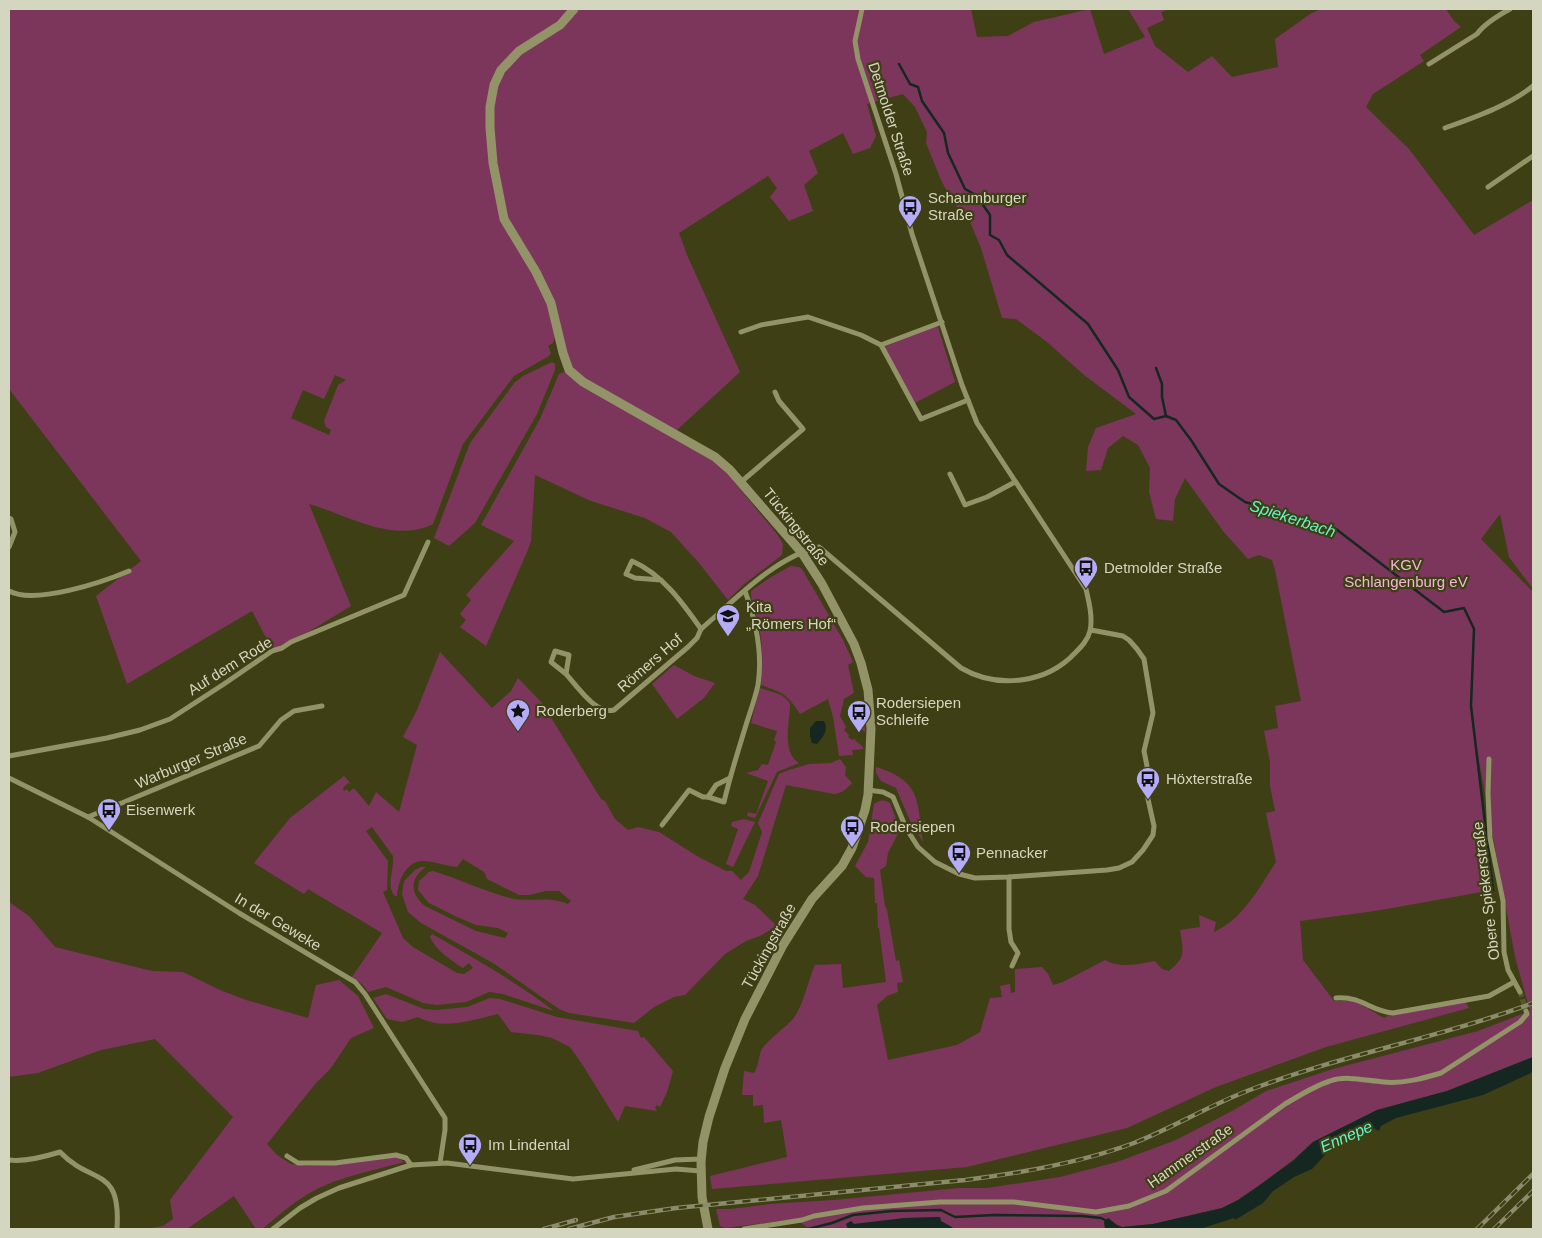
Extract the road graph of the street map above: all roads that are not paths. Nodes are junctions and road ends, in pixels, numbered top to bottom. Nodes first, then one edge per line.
1 (574, 9) edge
2 (862, 9) edge
3 (1509, 9) edge
4 (1429, 64) dead end
5 (1533, 86) edge
6 (1445, 128) dead end
7 (1533, 156) edge
8 (1488, 187) dead end
9 (942, 322) junction
10 (740, 332) dead end
11 (881, 345) junction
12 (775, 392) dead end
13 (968, 400) junction
14 (950, 474) dead end
15 (741, 482) junction
16 (1015, 482) junction
17 (9, 518) edge
18 (428, 542) dead end
19 (9, 547) edge
20 (802, 553) junction
21 (129, 571) dead end
22 (661, 580) junction
23 (9, 591) edge
24 (745, 591) junction
25 (701, 629) junction
26 (1091, 630) junction
27 (566, 674) junction
28 (322, 706) dead end
29 (9, 756) edge
30 (1489, 759) dead end
31 (9, 778) edge
32 (730, 778) junction
33 (868, 790) junction
34 (708, 797) junction
35 (88, 817) junction
36 (662, 824) dead end
37 (1009, 877) junction
38 (1012, 966) dead end
39 (1514, 982) junction
40 (1520, 992) tunnel mouth
41 (1336, 998) dead end
42 (1526, 1011) dead end
43 (287, 1156) dead end
44 (701, 1159) junction
45 (9, 1160) edge
46 (440, 1163) junction
47 (411, 1165) junction
48 (700, 1171) junction
49 (624, 1173) junction
50 (117, 1229) edge
51 (273, 1229) edge
52 (708, 1229) edge
53 (744, 1229) edge

1 - 15 street, Tückingstraße
2 - 9 street, Detmolder Straße
3 - 4 street
5 - 6 street
7 - 8 street
9 - 11 street
9 - 13 street, Detmolder Straße
10 - 11 street
11 - 13 street
12 - 15 street, Tückingstraße
13 - 16 street, Detmolder Straße
14 - 16 street
15 - 20 street, Tückingstraße
16 - 26 street, Detmolder Straße
17 - 19 street
18 - 29 street, Auf dem Rode
20 - 24 street, Römers Hof
20 - 26 street
20 - 33 street, Tückingstraße
21 - 23 street
22 - 22 street, Römers Hof
22 - 25 street, Römers Hof
24 - 25 street, Römers Hof
24 - 32 street
25 - 27 street, Römers Hof
26 - 37 street
27 - 27 street, Römers Hof
28 - 35 street, Warburger Straße
30 - 39 street, Obere Spiekerstraße
31 - 35 street, In der Geweke
32 - 34 street
32 - 34 street
33 - 37 street
33 - 44 street, Tückingstraße
34 - 36 street
35 - 46 street, In der Geweke
37 - 38 street
39 - 40 street
39 - 41 street
42 - 53 street, Hammerstraße
43 - 47 street
44 - 48 street, Tückingstraße
44 - 49 street
45 - 50 street
46 - 47 street
46 - 49 street
47 - 51 street
48 - 49 street
48 - 52 street, Tückingstraße

